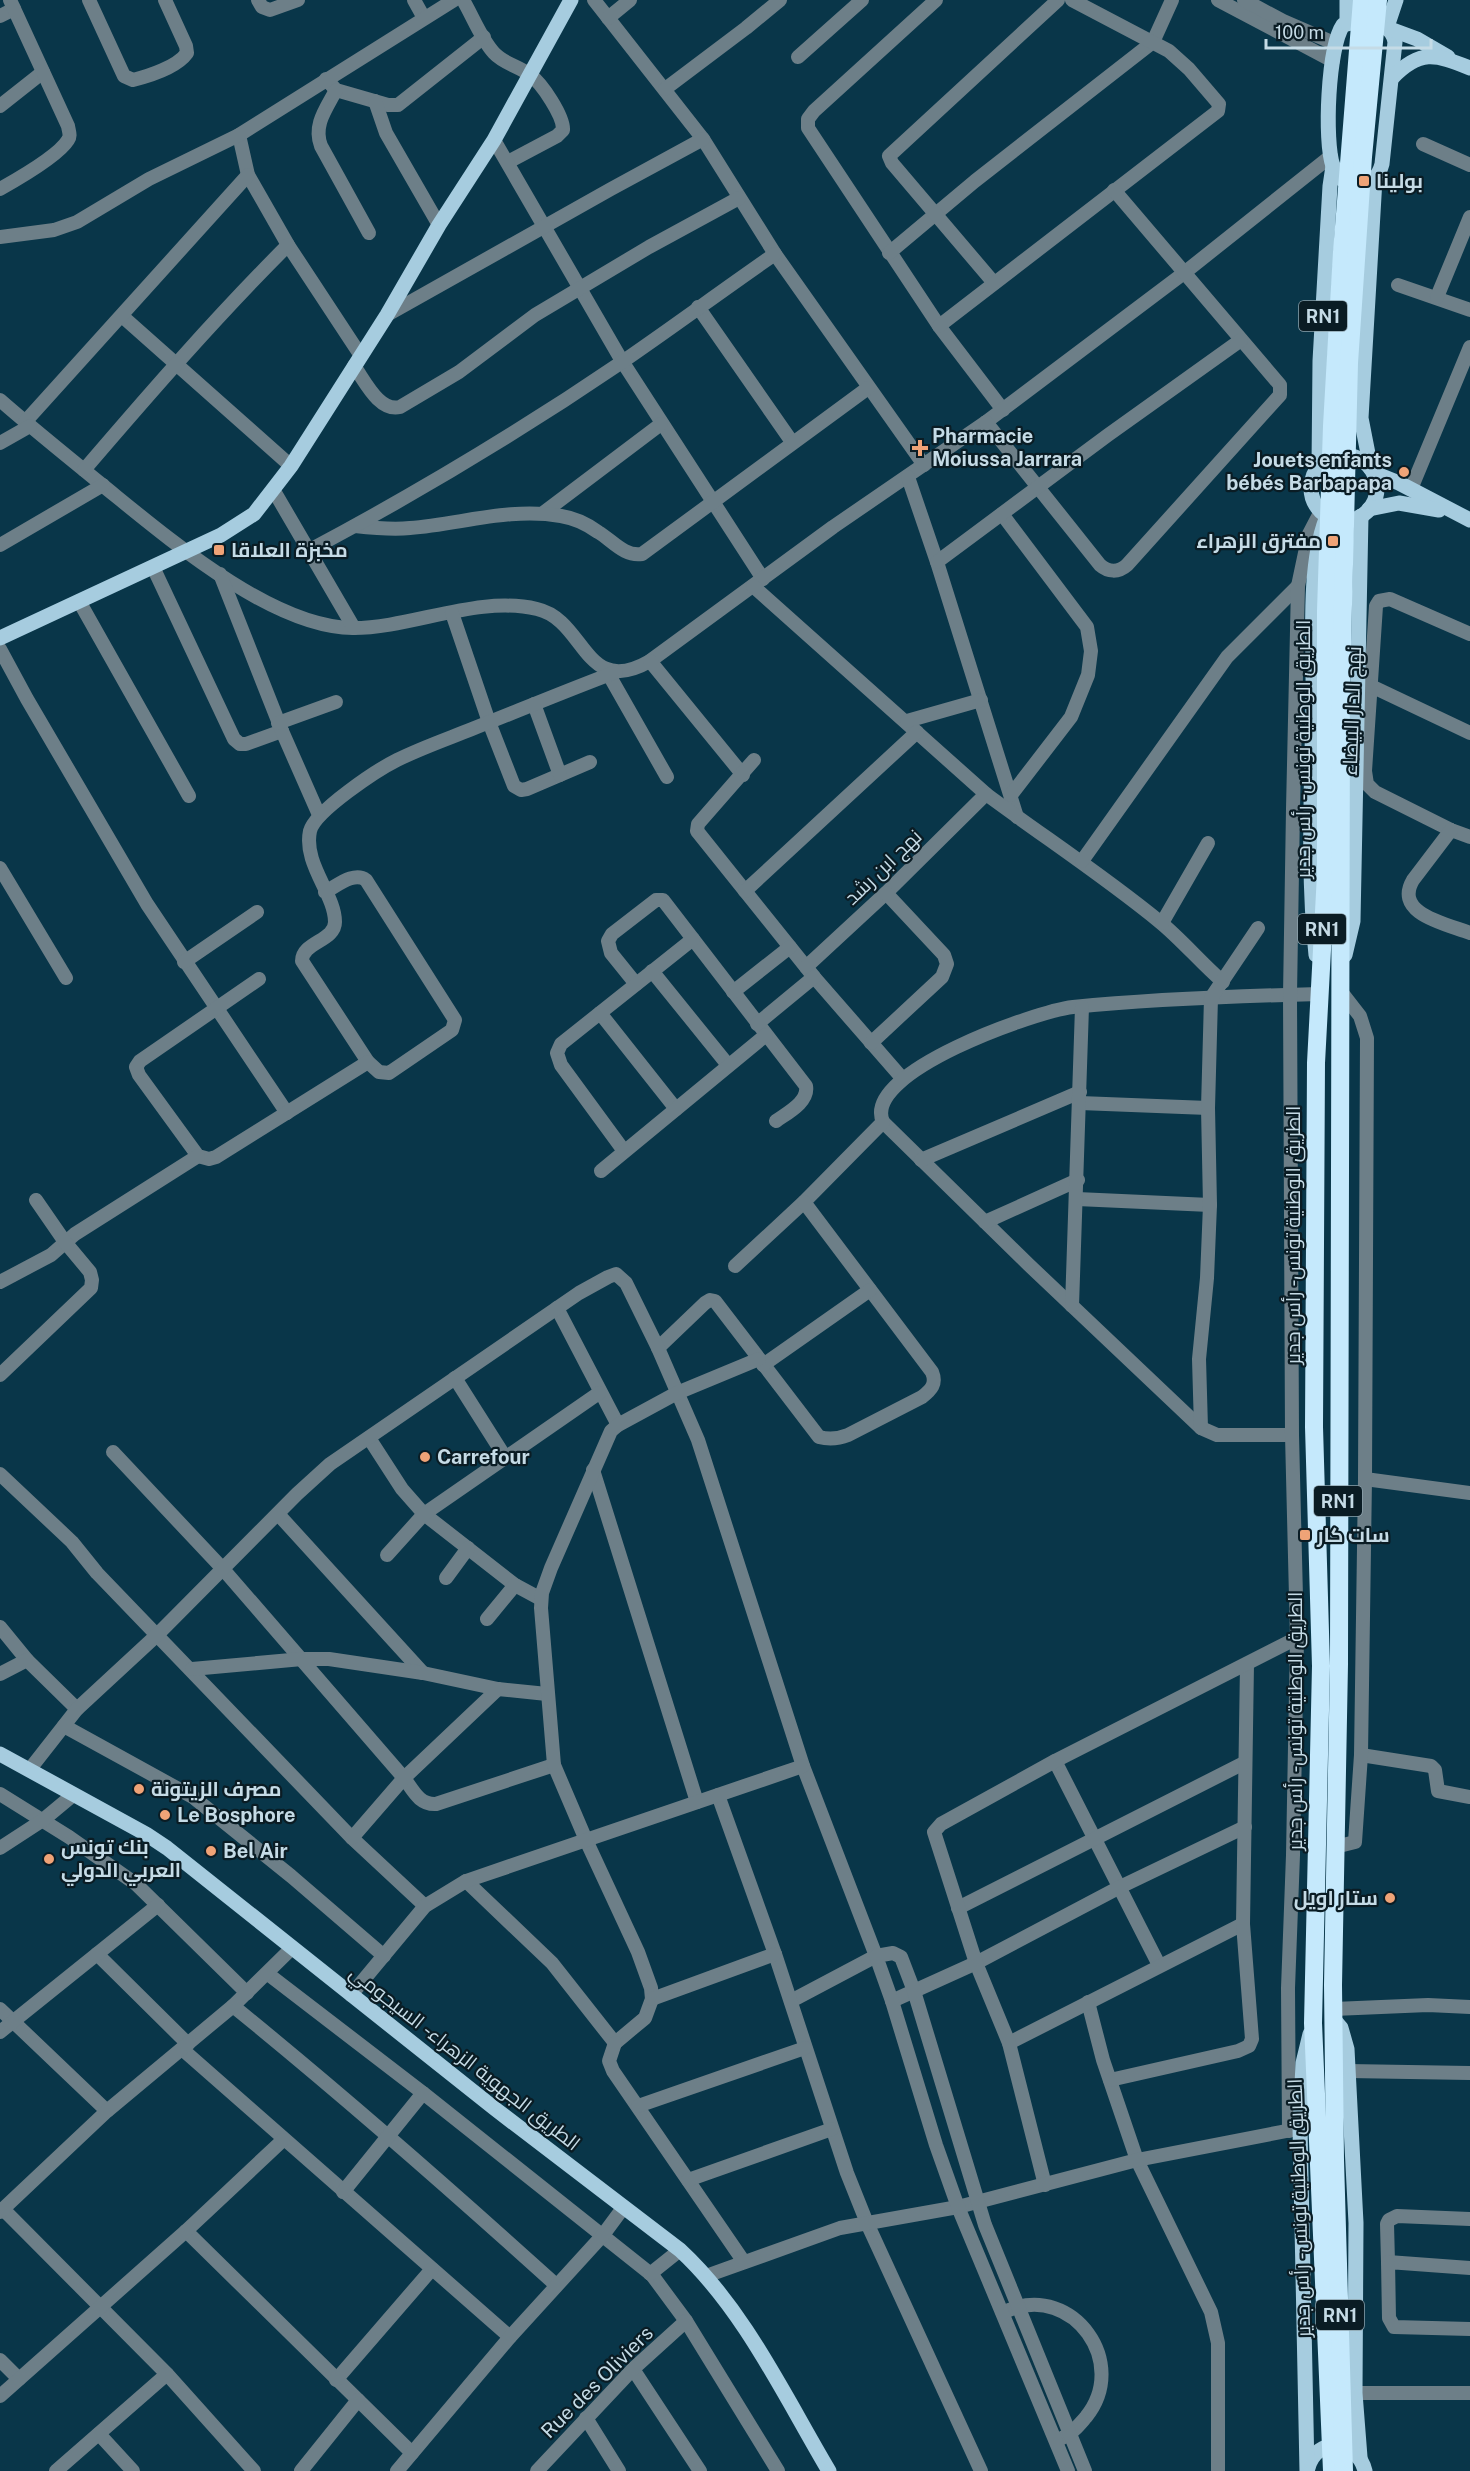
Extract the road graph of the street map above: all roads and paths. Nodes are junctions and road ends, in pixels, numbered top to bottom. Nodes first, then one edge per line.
1 (89, 0) edge
2 (165, 0) edge
3 (258, 0) edge
4 (298, 0) edge
5 (414, 0) edge
6 (454, 0) edge
7 (463, 0) edge
8 (571, 0) edge
9 (594, 0) edge
10 (630, 0) edge
11 (780, 0) edge
12 (862, 0) edge
13 (1058, 0) edge
14 (1072, 0) edge
15 (1172, 0) edge
16 (1218, 0) edge
17 (1244, 0) edge
18 (1347, 0) edge
19 (1362, 0) edge
20 (1378, 0) edge
21 (1396, 0) edge
22 (931, 2) edge
23 (12, 4) edge
24 (0, 16) edge
25 (424, 18) junction
26 (609, 18) junction
27 (1347, 23) junction
28 (1388, 28) junction
29 (484, 37) junction
30 (1153, 42) junction
31 (1336, 44) junction
32 (798, 57) dead end
33 (1333, 61) junction
34 (1464, 65) edge
35 (43, 72) junction
36 (531, 75) junction
37 (1392, 78) junction
38 (326, 79) junction
39 (665, 89) junction
40 (336, 90) junction
41 (375, 102) junction
42 (0, 106) edge
43 (239, 135) junction
44 (494, 140) junction
45 (703, 140) junction
46 (1423, 144) dead end
47 (1332, 161) junction
48 (508, 162) junction
49 (1470, 165) edge
50 (248, 176) junction
51 (1375, 179) junction
52 (0, 189) edge
53 (1114, 190) junction
54 (739, 198) junction
55 (936, 214) junction
56 (1469, 221) edge
57 (439, 225) junction
58 (546, 228) junction
59 (369, 233) dead end
60 (0, 237) edge
61 (288, 245) junction
62 (889, 253) junction
63 (775, 254) junction
64 (1184, 273) junction
65 (994, 284) junction
66 (1398, 285) dead end
67 (581, 288) junction
68 (1437, 297) junction
69 (698, 307) junction
70 (1470, 310) edge
71 (122, 315) junction
72 (387, 315) junction
73 (939, 326) junction
74 (1241, 340) junction
75 (1470, 347) edge
76 (358, 361) junction
77 (622, 361) junction
78 (175, 363) junction
79 (868, 388) junction
80 (0, 400) edge
81 (1002, 410) junction
82 (986, 422) junction
83 (27, 424) junction
84 (661, 424) junction
85 (792, 442) junction
86 (0, 443) edge
87 (924, 465) junction
88 (291, 466) junction
89 (1319, 466) junction
90 (84, 470) junction
91 (1372, 471) junction
92 (908, 477) junction
93 (103, 485) junction
94 (1039, 487) junction
95 (1411, 489) junction
96 (274, 491) junction
97 (713, 502) junction
98 (1365, 512) junction
99 (543, 513) junction
100 (1324, 513) junction
101 (1002, 514) junction
102 (1465, 517) edge
103 (355, 526) junction
104 (0, 545) edge
105 (310, 550) junction
106 (187, 552) junction
107 (937, 562) junction
108 (153, 567) junction
109 (220, 574) junction
110 (758, 583) junction
111 (1298, 586) junction
112 (79, 601) junction
113 (452, 613) junction
114 (354, 628) junction
115 (1470, 634) edge
116 (0, 638) edge
117 (0, 649) edge
118 (650, 661) junction
119 (612, 673) junction
120 (1371, 686) junction
121 (981, 700) junction
122 (336, 702) dead end
123 (534, 704) junction
124 (489, 722) junction
125 (907, 722) junction
126 (280, 727) junction
127 (917, 732) junction
128 (1470, 733) edge
129 (754, 760) dead end
130 (590, 762) dead end
131 (742, 774) junction
132 (560, 775) junction
133 (667, 777) dead end
134 (986, 794) junction
135 (1011, 795) junction
136 (189, 796) dead end
137 (319, 815) junction
138 (1017, 818) junction
139 (1451, 830) junction
140 (1470, 837) edge
141 (1208, 843) dead end
142 (1082, 861) junction
143 (0, 868) edge
144 (1332, 873) junction
145 (745, 891) junction
146 (325, 892) junction
147 (886, 893) junction
148 (257, 912) dead end
149 (1162, 923) junction
150 (1258, 928) dead end
151 (1470, 933) edge
152 (693, 939) junction
153 (790, 948) junction
154 (184, 962) junction
155 (652, 971) junction
156 (810, 972) junction
157 (66, 978) dead end
158 (259, 979) dead end
159 (1223, 982) junction
160 (636, 984) junction
161 (1339, 985) junction
162 (1319, 989) junction
163 (733, 992) junction
164 (1290, 995) junction
165 (1211, 998) junction
166 (217, 1007) junction
167 (1082, 1007) junction
168 (600, 1013) junction
169 (761, 1029) junction
170 (871, 1043) junction
171 (368, 1062) junction
172 (728, 1065) junction
173 (902, 1078) junction
174 (1080, 1097) junction
175 (1208, 1108) junction
176 (676, 1109) junction
177 (287, 1113) junction
178 (776, 1121) dead end
179 (883, 1122) junction
180 (624, 1151) junction
181 (198, 1156) junction
182 (921, 1160) junction
183 (601, 1171) dead end
184 (1078, 1180) junction
185 (1077, 1199) junction
186 (36, 1200) dead end
187 (804, 1202) junction
188 (1210, 1205) junction
189 (985, 1222) junction
190 (65, 1242) junction
191 (735, 1266) dead end
192 (0, 1282) edge
193 (870, 1290) junction
194 (1071, 1306) junction
195 (557, 1308) junction
196 (658, 1348) junction
197 (761, 1362) junction
198 (0, 1375) edge
199 (455, 1378) junction
200 (599, 1393) junction
201 (677, 1393) junction
202 (618, 1425) junction
203 (1201, 1428) junction
204 (1292, 1435) junction
205 (369, 1438) junction
206 (113, 1452) dead end
207 (505, 1457) junction
208 (593, 1470) junction
209 (0, 1474) edge
210 (1365, 1479) junction
211 (1470, 1493) edge
212 (278, 1514) junction
213 (424, 1514) junction
214 (468, 1548) junction
215 (387, 1555) dead end
216 (223, 1569) junction
217 (446, 1578) dead end
218 (515, 1585) junction
219 (541, 1599) junction
220 (487, 1619) dead end
221 (0, 1627) edge
222 (157, 1635) junction
223 (1298, 1638) junction
224 (302, 1659) junction
225 (27, 1660) junction
226 (1246, 1664) junction
227 (192, 1670) junction
228 (423, 1673) junction
229 (0, 1674) edge
230 (498, 1689) junction
231 (547, 1694) junction
232 (77, 1709) junction
233 (64, 1726) junction
234 (0, 1754) edge
235 (1361, 1755) junction
236 (1055, 1761) junction
237 (1244, 1764) junction
238 (554, 1765) junction
239 (803, 1766) junction
240 (30, 1769) junction
241 (404, 1778) junction
242 (0, 1794) edge
243 (73, 1795) junction
244 (718, 1796) junction
245 (1470, 1797) edge
246 (697, 1803) junction
247 (43, 1820) junction
248 (1245, 1827) junction
249 (352, 1838) junction
250 (1093, 1839) junction
251 (586, 1840) junction
252 (1335, 1847) junction
253 (0, 1848) edge
254 (466, 1881) junction
255 (1119, 1887) junction
256 (158, 1905) junction
257 (425, 1906) junction
258 (958, 1908) junction
259 (1243, 1924) junction
260 (291, 1949) junction
261 (97, 1954) junction
262 (775, 1954) junction
263 (384, 1956) junction
264 (876, 1956) junction
265 (976, 1963) junction
266 (1159, 1965) junction
267 (268, 1974) junction
268 (914, 1991) junction
269 (247, 1993) junction
270 (351, 1995) junction
271 (652, 1999) junction
272 (791, 2001) junction
273 (892, 2001) junction
274 (1088, 2002) junction
275 (233, 2006) junction
276 (1470, 2007) edge
277 (0, 2009) edge
278 (1335, 2015) junction
279 (13, 2022) junction
280 (1313, 2023) junction
281 (0, 2032) edge
282 (615, 2043) junction
283 (1010, 2043) junction
284 (185, 2047) junction
285 (805, 2048) junction
286 (1348, 2071) junction
287 (1470, 2073) edge
288 (1110, 2080) junction
289 (423, 2093) junction
290 (638, 2106) junction
291 (107, 2111) junction
292 (832, 2129) junction
293 (1294, 2130) junction
294 (388, 2136) junction
295 (283, 2140) junction
296 (1137, 2160) junction
297 (1327, 2160) junction
298 (688, 2180) junction
299 (1045, 2185) junction
300 (343, 2192) junction
301 (978, 2203) junction
302 (958, 2207) junction
303 (623, 2208) junction
304 (1, 2210) edge
305 (1470, 2219) edge
306 (867, 2223) junction
307 (186, 2231) junction
308 (603, 2235) junction
309 (680, 2250) junction
310 (744, 2262) junction
311 (1388, 2262) junction
312 (1470, 2268) edge
313 (432, 2269) junction
314 (650, 2274) junction
315 (706, 2276) junction
316 (556, 2285) junction
317 (100, 2307) junction
318 (1017, 2307) junction
319 (1003, 2313) junction
320 (686, 2321) junction
321 (1470, 2329) edge
322 (510, 2337) junction
323 (0, 2360) edge
324 (633, 2369) junction
325 (167, 2374) junction
326 (19, 2379) junction
327 (336, 2380) junction
328 (1355, 2393) junction
329 (1470, 2393) edge
330 (0, 2396) edge
331 (358, 2400) junction
332 (585, 2418) junction
333 (99, 2434) junction
334 (1069, 2436) junction
335 (1055, 2442) junction
336 (412, 2453) junction
337 (1366, 2467) edge
338 (56, 2471) edge
339 (133, 2471) edge
340 (254, 2471) edge
341 (301, 2471) edge
342 (397, 2471) edge
343 (537, 2471) edge
344 (619, 2471) edge
345 (700, 2471) edge
346 (778, 2471) edge
347 (829, 2471) edge
348 (981, 2471) edge
349 (1068, 2471) edge
350 (1085, 2471) edge
351 (1218, 2471) edge
352 (1307, 2471) edge
353 (1332, 2471) edge
354 (1344, 2471) edge

1 - 2 street
3 - 4 street
5 - 25 street
6 - 25 street
7 - 29 street
8 - 36 main road
9 - 26 street
10 - 26 street
11 - 39 street
12 - 32 street
13 - 55 street
14 - 30 street
15 - 30 street
16 - 33 street
17 - 31 street
18 - 27 main road
19 - 144 highway, الطريق الوطنية تونس - رأس جدير / RN1
20 - 144 highway, الطريق الوطنية تونس - رأس جدير / RN1
21 - 28 main road
22 - 62 street
23 - 24 street
23 - 35 street
25 - 38 street
26 - 39 street
27 - 28 main road
27 - 31 main road
28 - 34 main road
28 - 37 main road
29 - 36 street
29 - 41 street
30 - 53 street
30 - 55 street
31 - 33 main road
33 - 47 main road
34 - 37 main road
35 - 42 street
35 - 52 street
36 - 44 main road
36 - 48 street
37 - 51 main road
38 - 40 street
38 - 43 street
39 - 45 street
40 - 41 street
40 - 59 street
41 - 57 street
43 - 50 street
43 - 60 street
44 - 48 street
44 - 57 main road
45 - 54 street
45 - 58 street
46 - 49 street
47 - 51 main road
47 - 64 street
47 - 89 main road, RN1
48 - 58 street
50 - 61 street
50 - 71 street
51 - 91 main road, RN1
53 - 64 street
53 - 65 street
54 - 63 street
54 - 67 street
55 - 62 street
55 - 65 street
56 - 68 street
57 - 72 main road
58 - 67 street
58 - 72 street
61 - 76 street
61 - 78 street
62 - 73 street
63 - 69 street
63 - 79 street
64 - 74 street
64 - 81 street
65 - 73 street
66 - 68 street
67 - 76 street
67 - 77 street
68 - 70 street
69 - 77 street
69 - 85 street
71 - 78 street
71 - 83 street
72 - 76 main road
73 - 81 street
74 - 94 street
74 - 94 street
75 - 95 street
76 - 88 main road
77 - 84 street
77 - 103 street
78 - 88 street
78 - 90 street
79 - 85 street
79 - 87 street
80 - 83 street
81 - 82 street
82 - 87 street
82 - 94 street
83 - 86 street
83 - 90 street
84 - 97 street
84 - 99 street
85 - 97 street
87 - 92 street
88 - 96 main road
89 - 91 main road
89 - 100 main road, RN1
90 - 93 street
91 - 95 main road
91 - 98 main road, RN1
92 - 107 street
92 - 110 street
93 - 104 street
93 - 106 street
94 - 101 street
95 - 102 main road
96 - 105 street
96 - 106 main road
97 - 99 street
97 - 110 street
98 - 100 main road
98 - 102 main road
98 - 161 main road
99 - 103 street
100 - 111 street
100 - 162 main road
101 - 107 street
101 - 135 street
103 - 105 street
105 - 114 street
106 - 108 main road
106 - 109 street
107 - 121 street
108 - 112 main road
108 - 126 street
109 - 114 street
109 - 126 street
110 - 118 street
110 - 125 street
111 - 142 street
111 - 164 street
112 - 116 main road
112 - 136 street
113 - 114 street
113 - 119 street
113 - 124 street
115 - 120 street, نهج الدار البيضاء
117 - 154 street
118 - 119 street
118 - 131 street
119 - 123 street
119 - 133 street
120 - 128 street
120 - 139 street, نهج الدار البيضاء
121 - 125 street
121 - 135 street
122 - 126 street
123 - 124 street
123 - 132 street
124 - 132 street
124 - 137 street
125 - 127 street
126 - 137 street
127 - 134 street
127 - 145 street
129 - 131 street
130 - 132 street
131 - 145 street
134 - 138 street
134 - 147 street, نهج ابن رشد
135 - 138 street
137 - 146 street
138 - 142 street
139 - 140 street, نهج الدار البيضاء
139 - 151 street
141 - 149 street
142 - 149 street
143 - 157 street
144 - 161 highway, الطريق الوطنية تونس - رأس جدير / RN1
144 - 162 highway, الطريق الوطنية تونس - رأس جدير / RN1
145 - 153 street
146 - 171 street
146 - 171 street
147 - 156 street, نهج ابن رشد
147 - 170 street
148 - 154 street
149 - 159 street
150 - 159 street
152 - 155 street
152 - 160 street
152 - 163 street
153 - 156 street
153 - 163 street
154 - 166 street
155 - 160 street
155 - 172 street
156 - 169 street, نهج ابن رشد
156 - 170 street
158 - 166 street
159 - 165 street
160 - 168 street
161 - 210 street
161 - 252 highway, الطريق الوطنية تونس - رأس جدير / RN1
162 - 164 street
162 - 280 highway, الطريق الوطنية تونس - رأس جدير / RN1
163 - 169 street
164 - 165 street
164 - 204 street
165 - 167 street
165 - 175 street
166 - 177 street
166 - 181 street
167 - 173 street
167 - 174 street
168 - 176 street
168 - 180 street
169 - 172 street, نهج ابن رشد
169 - 178 street
170 - 173 street
171 - 177 street
172 - 176 street, نهج ابن رشد
173 - 179 street
174 - 175 street
174 - 182 street
174 - 184 street
175 - 188 street
176 - 180 street, نهج ابن رشد
177 - 181 street
179 - 182 street
179 - 187 street
180 - 183 street, نهج ابن رشد
181 - 190 street
182 - 189 street
184 - 185 street
184 - 189 street
185 - 188 street
185 - 194 street
186 - 190 street
187 - 191 street
187 - 193 street
188 - 203 street
189 - 194 street
190 - 192 street
190 - 198 street
193 - 197 street
193 - 197 street
194 - 203 street
195 - 196 street
195 - 199 street
195 - 200 street
196 - 197 street
196 - 201 street
197 - 201 street
199 - 205 street
199 - 207 street
200 - 202 street
200 - 207 street
201 - 202 street
201 - 239 street
202 - 208 street
203 - 204 street
204 - 223 street
205 - 212 street
205 - 213 street
206 - 216 street
207 - 213 street
208 - 219 street
208 - 246 street
209 - 222 street
210 - 211 street
210 - 235 street
212 - 216 street
212 - 228 street
213 - 214 street
213 - 215 street
214 - 217 street
214 - 218 street
216 - 222 street
216 - 224 street
218 - 219 street
218 - 220 street
219 - 231 street
221 - 225 street
222 - 227 street
222 - 232 street
223 - 226 street
223 - 293 street
224 - 227 street
224 - 228 street
224 - 241 street
225 - 229 street
225 - 232 street
226 - 236 street
226 - 237 street
227 - 249 street
228 - 230 street
230 - 231 street
230 - 241 street
231 - 238 street
232 - 233 street
233 - 240 street
233 - 263 street
234 - 240 main road, الطريق الجهوية الزهراء - السيجومي
235 - 245 street
235 - 252 street
236 - 250 street
236 - 258 street
237 - 248 street
237 - 250 street
238 - 241 street
238 - 251 street
239 - 244 street
239 - 264 street
240 - 243 main road, الطريق الجهوية الزهراء - السيجومي
241 - 249 street
242 - 247 street
243 - 247 street
243 - 260 main road, الطريق الجهوية الزهراء - السيجومي
244 - 246 street
244 - 262 street
246 - 251 street
247 - 253 street
247 - 256 street
248 - 255 street
248 - 259 street
249 - 257 street
250 - 255 street
250 - 258 street
251 - 254 street
251 - 271 street
252 - 278 highway, الطريق الوطنية تونس - رأس جدير / RN1
254 - 257 street
254 - 282 street
255 - 265 street
255 - 266 street
256 - 261 street
256 - 269 street
257 - 263 street
258 - 265 street
259 - 266 street
259 - 288 street
260 - 267 street
260 - 270 main road, الطريق الجهوية الزهراء - السيجومي
261 - 279 street
261 - 284 street
262 - 271 street
262 - 272 street
263 - 270 street
264 - 268 street
264 - 272 street
264 - 273 street
265 - 268 street
265 - 283 street
266 - 274 street
267 - 269 street
267 - 289 street
268 - 273 street
268 - 301 street
269 - 275 street
270 - 303 main road, الطريق الجهوية الزهراء - السيجومي
271 - 282 street
272 - 285 street
273 - 302 street
274 - 283 street
274 - 288 street
275 - 284 street
275 - 294 street
276 - 278 street
277 - 279 street
278 - 286 main road
278 - 297 highway, الطريق الوطنية تونس - رأس جدير / RN1
279 - 281 street
279 - 291 street
280 - 293 main road
280 - 297 highway, الطريق الوطنية تونس - رأس جدير / RN1
282 - 290 street
283 - 299 street
284 - 291 street
284 - 295 street
285 - 290 street
285 - 292 street
286 - 287 street
286 - 328 main road
288 - 296 street
289 - 294 street
289 - 308 street
290 - 298 street
291 - 304 street
292 - 298 street
292 - 306 street
293 - 296 street
293 - 352 main road
294 - 300 street
294 - 316 street
295 - 300 street
295 - 307 street
296 - 299 street
296 - 351 street
297 - 353 highway, الطريق الوطنية تونس - رأس جدير / RN1
297 - 354 highway, الطريق الوطنية تونس - رأس جدير / RN1
298 - 310 street
299 - 301 street
300 - 313 street
301 - 302 street
301 - 318 street
302 - 306 street
302 - 319 street
303 - 308 street
303 - 309 main road, الطريق الجهوية الزهراء - السيجومي
304 - 317 street
305 - 311 street
306 - 310 street
306 - 348 street
307 - 317 street
307 - 327 street
308 - 314 street
308 - 316 street
309 - 314 street
309 - 315 main road, الطريق الجهوية الزهراء - السيجومي
310 - 315 street
311 - 312 street
311 - 321 street
313 - 322 street
313 - 327 street
314 - 320 street
315 - 347 main road, الطريق الجهوية الزهراء - السيجومي
316 - 322 street
317 - 325 street
317 - 326 street
318 - 319 street
318 - 334 street
318 - 334 street
319 - 335 street
320 - 324 street, Rue des Oliviers
320 - 346 street
322 - 336 street
323 - 326 street
324 - 332 street, Rue des Oliviers
324 - 345 street
325 - 333 street
325 - 340 street
326 - 330 street
327 - 331 street
328 - 329 street
328 - 337 main road
331 - 336 street
331 - 341 street
332 - 343 street, Rue des Oliviers
332 - 344 street
333 - 338 street
333 - 339 street
334 - 335 street
334 - 350 street
335 - 349 street
336 - 342 street
337 - 352 main road

